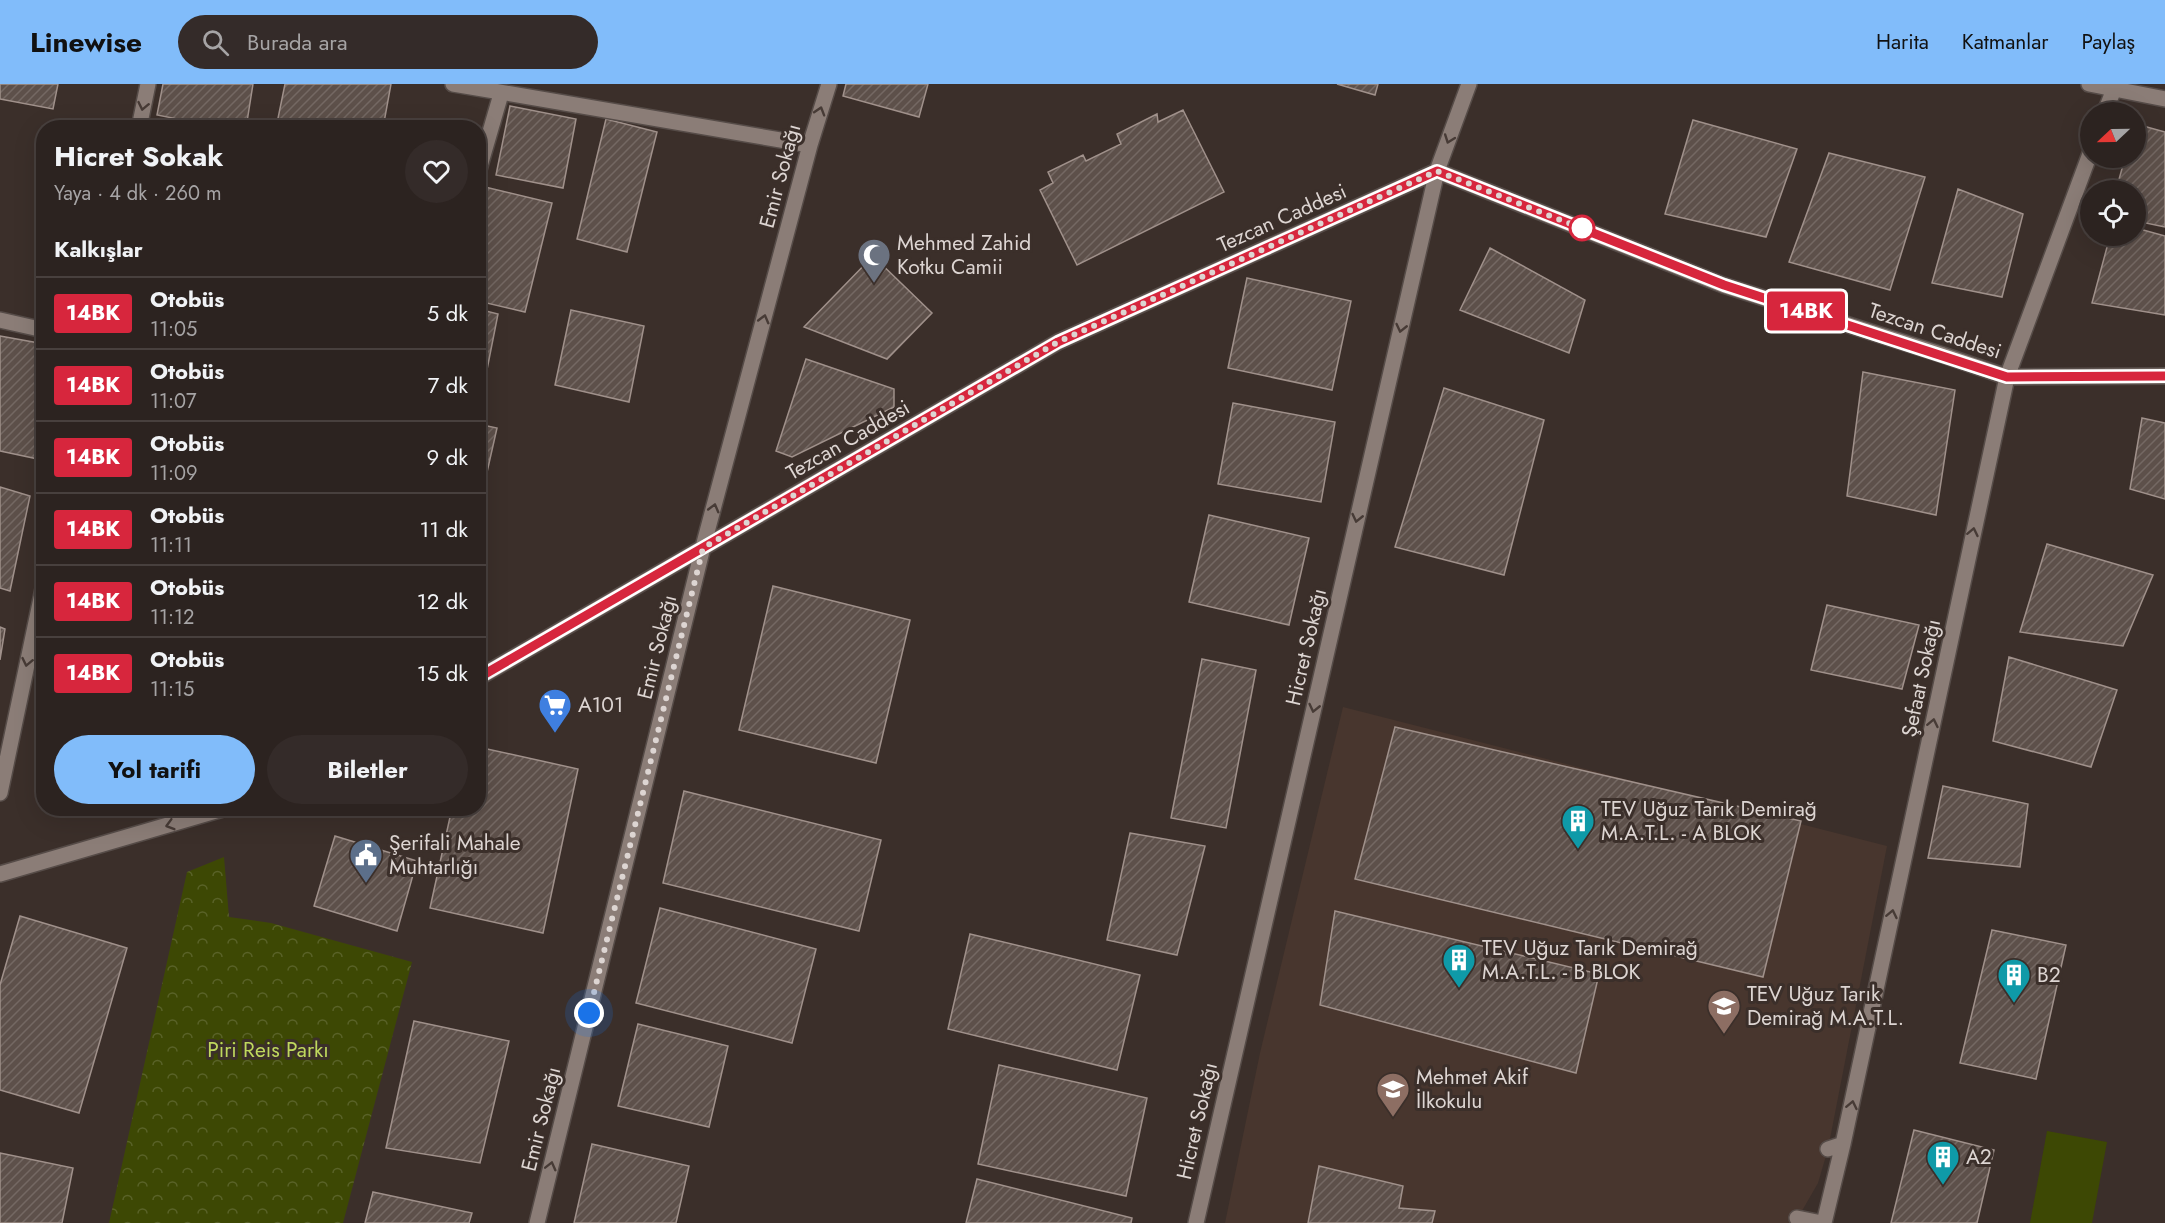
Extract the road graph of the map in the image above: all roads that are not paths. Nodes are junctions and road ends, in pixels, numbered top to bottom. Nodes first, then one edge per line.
1 (148, 84) edge
2 (453, 84) edge
3 (829, 84) edge
4 (1469, 84) edge
5 (2089, 84) edge
6 (2115, 87) edge
7 (501, 94) junction
8 (2165, 99) edge
9 (2109, 102) edge
10 (141, 120) edge
11 (810, 145) junction
12 (486, 146) edge
13 (2085, 168) edge
14 (1437, 171) junction
15 (0, 320) edge
16 (36, 328) edge
17 (2165, 376) edge
18 (2007, 377) junction
19 (703, 548) junction
20 (36, 622) edge
21 (486, 673) edge
22 (0, 793) edge
23 (199, 816) edge
24 (0, 874) edge
25 (1843, 1144) junction
26 (1828, 1149) dead end
27 (1797, 1218) dead end
28 (537, 1223) edge
29 (1196, 1223) edge
30 (1823, 1223) edge

1 -> 10 street
2 - 7 street
11 -> 3 street, Emir Sokağı
4 -> 14 street, Hicret Sokağı
5 - 6 street
6 - 8 street
6 - 9 street
7 - 11 street
7 - 12 street
19 -> 11 street, Emir Sokağı
13 - 18 street, Şefaat Sokağı
14 - 18 street, Tezcan Caddesi
14 - 19 street, Tezcan Caddesi
14 -> 29 street, Hicret Sokağı
15 - 16 street
17 - 18 street, Tezcan Caddesi
25 -> 18 street, Şefaat Sokağı
19 - 21 street, Tezcan Caddesi
28 -> 19 street, Emir Sokağı
20 -> 22 street
23 -> 24 street
25 - 26 street
25 - 30 street, Şefaat Sokağı
27 - 30 street

